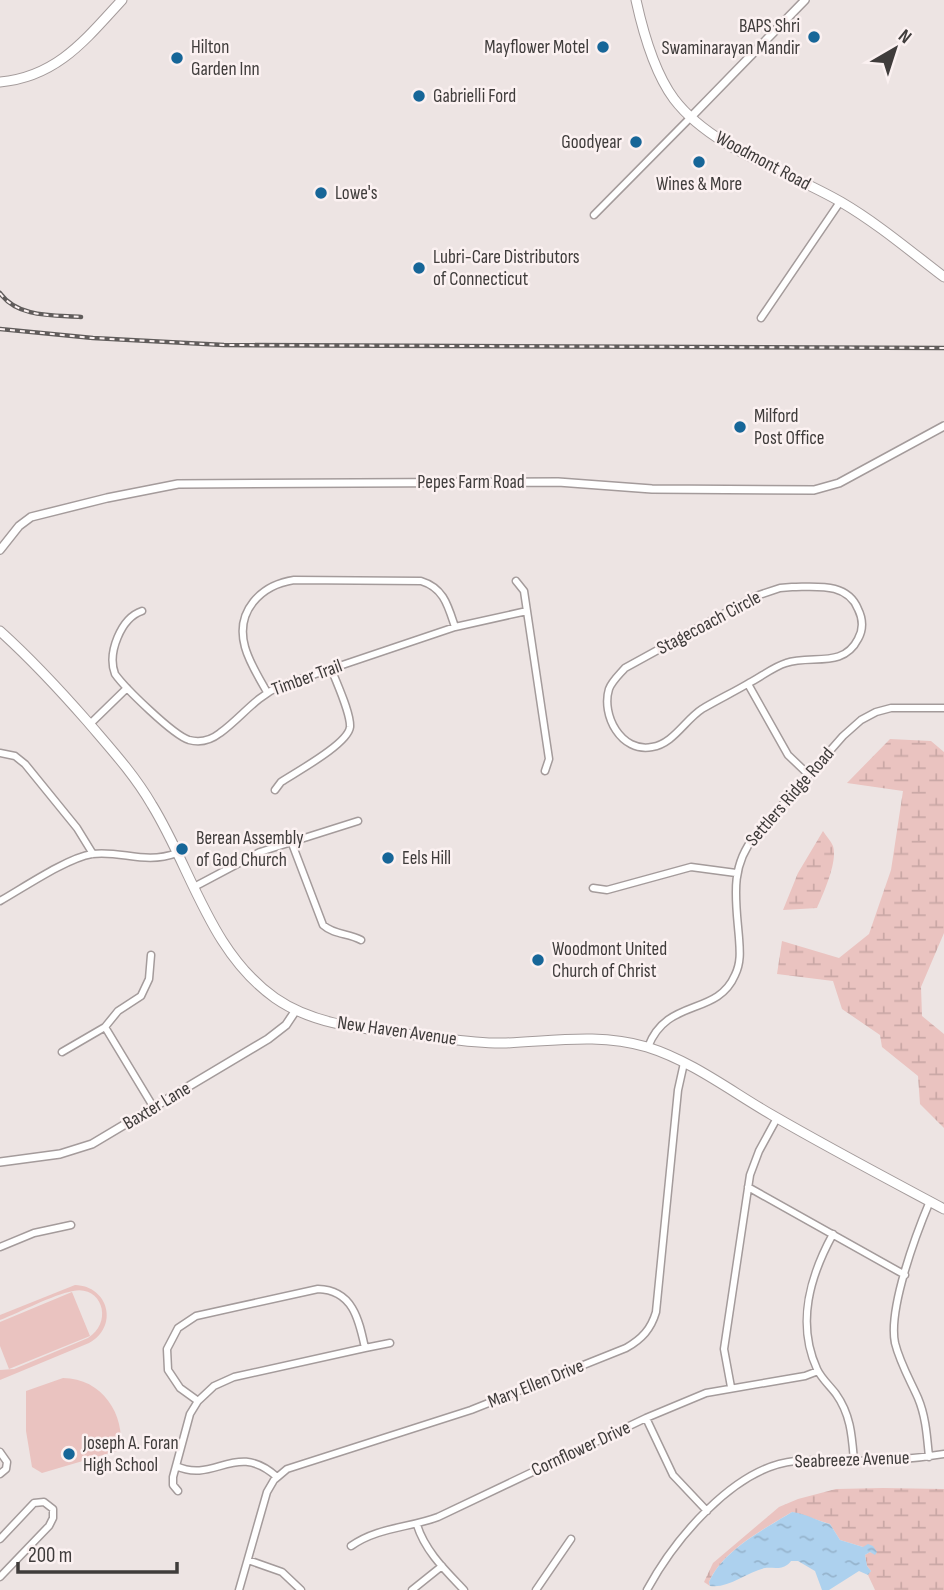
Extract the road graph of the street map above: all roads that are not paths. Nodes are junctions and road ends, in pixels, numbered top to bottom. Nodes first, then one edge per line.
1 (122, 0) edge
2 (636, 0) edge
3 (805, 0) edge
4 (0, 82) edge
5 (691, 117) junction
6 (840, 202) junction
7 (594, 215) dead end
8 (944, 277) edge
9 (761, 318) dead end
10 (944, 426) edge
11 (0, 550) edge
12 (516, 581) dead end
13 (142, 611) dead end
14 (527, 611) junction
15 (455, 627) junction
16 (0, 631) edge
17 (331, 668) junction
18 (748, 684) junction
19 (127, 688) junction
20 (267, 692) junction
21 (944, 708) edge
22 (90, 724) junction
23 (0, 753) edge
24 (545, 771) dead end
25 (809, 775) junction
26 (275, 790) dead end
27 (358, 821) dead end
28 (291, 841) junction
29 (177, 853) junction
30 (93, 854) junction
31 (736, 873) junction
32 (194, 887) junction
33 (593, 888) dead end
34 (0, 901) edge
35 (361, 940) dead end
36 (151, 955) dead end
37 (296, 1010) junction
38 (105, 1027) junction
39 (648, 1047) junction
40 (62, 1052) dead end
41 (684, 1063) junction
42 (154, 1108) junction
43 (777, 1118) junction
44 (0, 1162) edge
45 (748, 1187) junction
46 (930, 1201) junction
47 (944, 1209) edge
48 (71, 1226) dead end
49 (833, 1234) junction
50 (0, 1247) edge
51 (905, 1275) junction
52 (390, 1343) dead end
53 (365, 1348) junction
54 (818, 1371) junction
55 (730, 1387) junction
56 (198, 1401) junction
57 (646, 1419) junction
58 (0, 1452) edge
59 (944, 1454) edge
60 (929, 1457) junction
61 (854, 1461) junction
62 (176, 1466) junction
63 (0, 1474) edge
64 (277, 1477) junction
65 (178, 1491) dead end
66 (707, 1511) junction
67 (417, 1525) junction
68 (0, 1539) edge
69 (571, 1539) dead end
70 (351, 1546) dead end
71 (248, 1560) junction
72 (442, 1566) junction
73 (0, 1577) edge
74 (239, 1590) edge
75 (301, 1590) edge
76 (412, 1590) edge
77 (464, 1590) edge
78 (536, 1590) edge
79 (647, 1590) edge

1 - 4 main road
2 - 5 main road, Woodmont Road
3 - 5 street
5 - 6 main road, Woodmont Road
5 - 7 street
6 - 8 main road, Woodmont Road
6 - 9 street
10 - 11 street, Pepes Farm Road
12 - 14 street
13 - 19 street, Timber Trail
14 - 15 street, Timber Trail
14 - 24 street
15 - 17 street, Timber Trail
15 - 20 street
16 - 22 main road, New Haven Avenue
17 - 20 street, Timber Trail
17 - 26 street
18 - 18 street, Stagecoach Circle
18 - 25 street
19 - 20 street, Timber Trail
19 - 22 street
21 - 25 street, Settlers Ridge Road
22 - 29 main road, New Haven Avenue
23 - 30 street
25 - 31 street, Settlers Ridge Road
27 - 28 street
28 - 32 street
28 - 35 street
29 - 30 street
29 - 32 main road, New Haven Avenue
30 - 34 street
31 - 33 street
31 - 39 street, Settlers Ridge Road
32 - 37 main road, New Haven Avenue
36 - 38 street
37 - 39 main road, New Haven Avenue
37 - 42 street, Baxter Lane
38 - 40 street
38 - 42 street
39 - 41 main road, New Haven Avenue
41 - 43 main road, New Haven Avenue
41 - 64 street, Mary Ellen Drive
42 - 44 street, Baxter Lane
43 - 45 street
43 - 46 main road, New Haven Avenue
45 - 49 street
45 - 55 street
46 - 47 main road, New Haven Avenue
46 - 51 street
48 - 50 street
49 - 51 street
49 - 54 street
51 - 60 street
52 - 53 street
53 - 56 street
53 - 56 street
54 - 55 street, Cornflower Drive
54 - 61 street
55 - 57 street, Cornflower Drive
56 - 62 street
57 - 66 street
57 - 67 street, Cornflower Drive
58 - 63 street
59 - 60 street, Seabreeze Avenue
60 - 61 street, Seabreeze Avenue
61 - 66 street, Seabreeze Avenue
62 - 64 street
62 - 65 street
64 - 71 street
66 - 79 street, Seabreeze Avenue
67 - 70 street, Cornflower Drive
67 - 72 street
68 - 73 street
69 - 78 street
71 - 74 street
71 - 75 street
72 - 76 street
72 - 77 street

